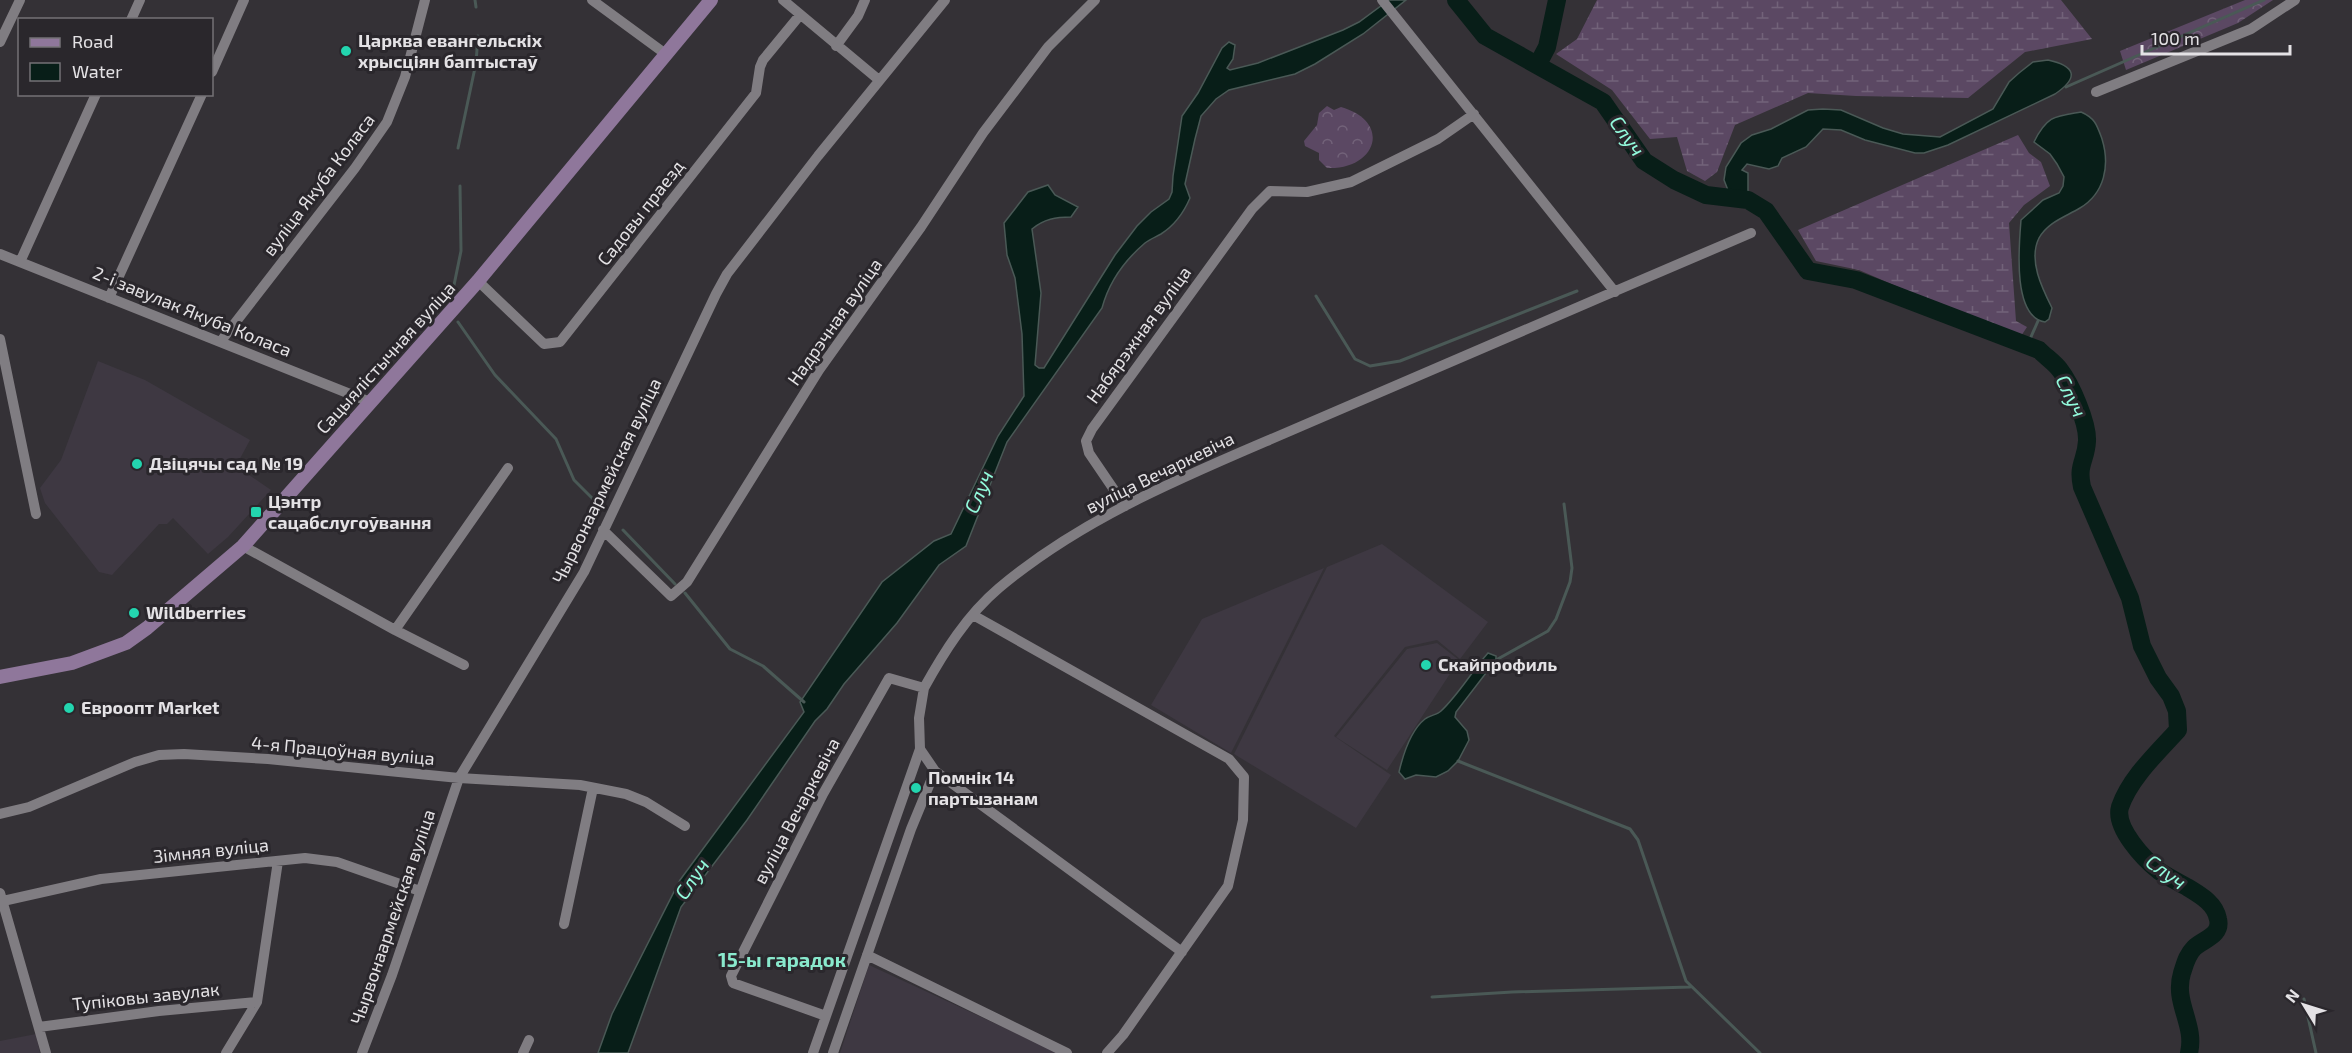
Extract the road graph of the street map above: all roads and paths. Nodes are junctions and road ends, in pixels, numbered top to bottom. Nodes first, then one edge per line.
1 (20, 0) edge
2 (140, 0) edge
3 (244, 0) edge
4 (425, 0) edge
5 (592, 0) edge
6 (711, 0) edge
7 (783, 0) edge
8 (865, 0) edge
9 (945, 0) edge
10 (1095, 0) edge
11 (1382, 0) edge
12 (2295, 0) edge
13 (800, 15) junction
14 (132, 18) edge
15 (0, 42) edge
16 (836, 46) junction
17 (667, 55) junction
18 (213, 70) edge
19 (879, 80) junction
20 (2096, 92) dead end
21 (95, 96) edge
22 (201, 96) edge
23 (1474, 114) junction
24 (1751, 233) dead end
25 (0, 254) edge
26 (20, 262) junction
27 (478, 281) junction
28 (1615, 292) junction
29 (109, 298) junction
30 (0, 339) edge
31 (222, 341) junction
32 (370, 402) junction
33 (508, 468) dead end
34 (1125, 506) junction
35 (36, 514) dead end
36 (603, 530) junction
37 (243, 546) junction
38 (973, 615) junction
39 (395, 630) junction
40 (464, 665) dead end
41 (0, 677) edge
42 (924, 688) junction
43 (920, 749) junction
44 (935, 771) junction
45 (459, 778) junction
46 (593, 788) junction
47 (0, 814) edge
48 (685, 826) dead end
49 (278, 861) junction
50 (420, 891) junction
51 (2, 903) edge
52 (564, 924) dead end
53 (1182, 952) junction
54 (867, 955) junction
55 (257, 1002) junction
56 (826, 1016) junction
57 (39, 1027) junction
58 (529, 1040) dead end
59 (46, 1053) edge
60 (226, 1053) edge
61 (362, 1053) edge
62 (523, 1053) edge
63 (813, 1053) edge
64 (833, 1053) edge
65 (1067, 1053) edge
66 (1107, 1053) edge

1 - 15 street
2 - 14 street
3 - 18 street
4 - 31 street, вуліца Якуба Коласа
5 - 17 street
6 - 17 main road, Сацыялістычная вуліца
7 - 13 street
8 - 16 street
9 - 19 street, Чырвонаармейская вуліца
10 - 36 street, Надрэчная вуліца
11 - 23 street
12 - 20 street
13 - 16 street
13 - 27 street, Садовы праезд
16 - 19 street
17 - 27 main road, Сацыялістычная вуліца
19 - 36 street, Чырвонаармейская вуліца
21 - 26 street
22 - 29 street
23 - 28 street
23 - 34 street, Набярэжная вуліца
24 - 28 street
25 - 26 street, 2-і завулак Якуба Коласа
26 - 29 street, 2-і завулак Якуба Коласа
27 - 32 main road, Сацыялістычная вуліца
28 - 34 street, вуліца Вечаркевіча
29 - 31 street, 2-і завулак Якуба Коласа
30 - 35 street
31 - 32 street, 2-і завулак Якуба Коласа
32 - 37 main road, Сацыялістычная вуліца
33 - 39 street
34 - 38 street, вуліца Вечаркевіча
36 - 45 street, Чырвонаармейская вуліца
37 - 39 street
37 - 41 main road, Сацыялістычная вуліца
38 - 42 street, вуліца Вечаркевіча
38 - 53 street
39 - 40 street
42 - 43 street
42 - 56 street, вуліца Вечаркевіча
43 - 44 street
43 - 56 street
44 - 53 street
44 - 54 street
45 - 46 street, 4-я Працоўная вуліца
45 - 47 street, 4-я Працоўная вуліца
45 - 50 street, Чырвонаармейская вуліца
46 - 48 street, 4-я Працоўная вуліца
46 - 52 street
49 - 50 street, Зімняя вуліца
49 - 51 street, Зімняя вуліца
49 - 55 street
50 - 61 street, Чырвонаармейская вуліца
51 - 57 street
53 - 66 street
54 - 64 street
54 - 65 street
55 - 57 street, Тупіковы завулак
55 - 60 street
56 - 63 street
57 - 59 street
58 - 62 street

